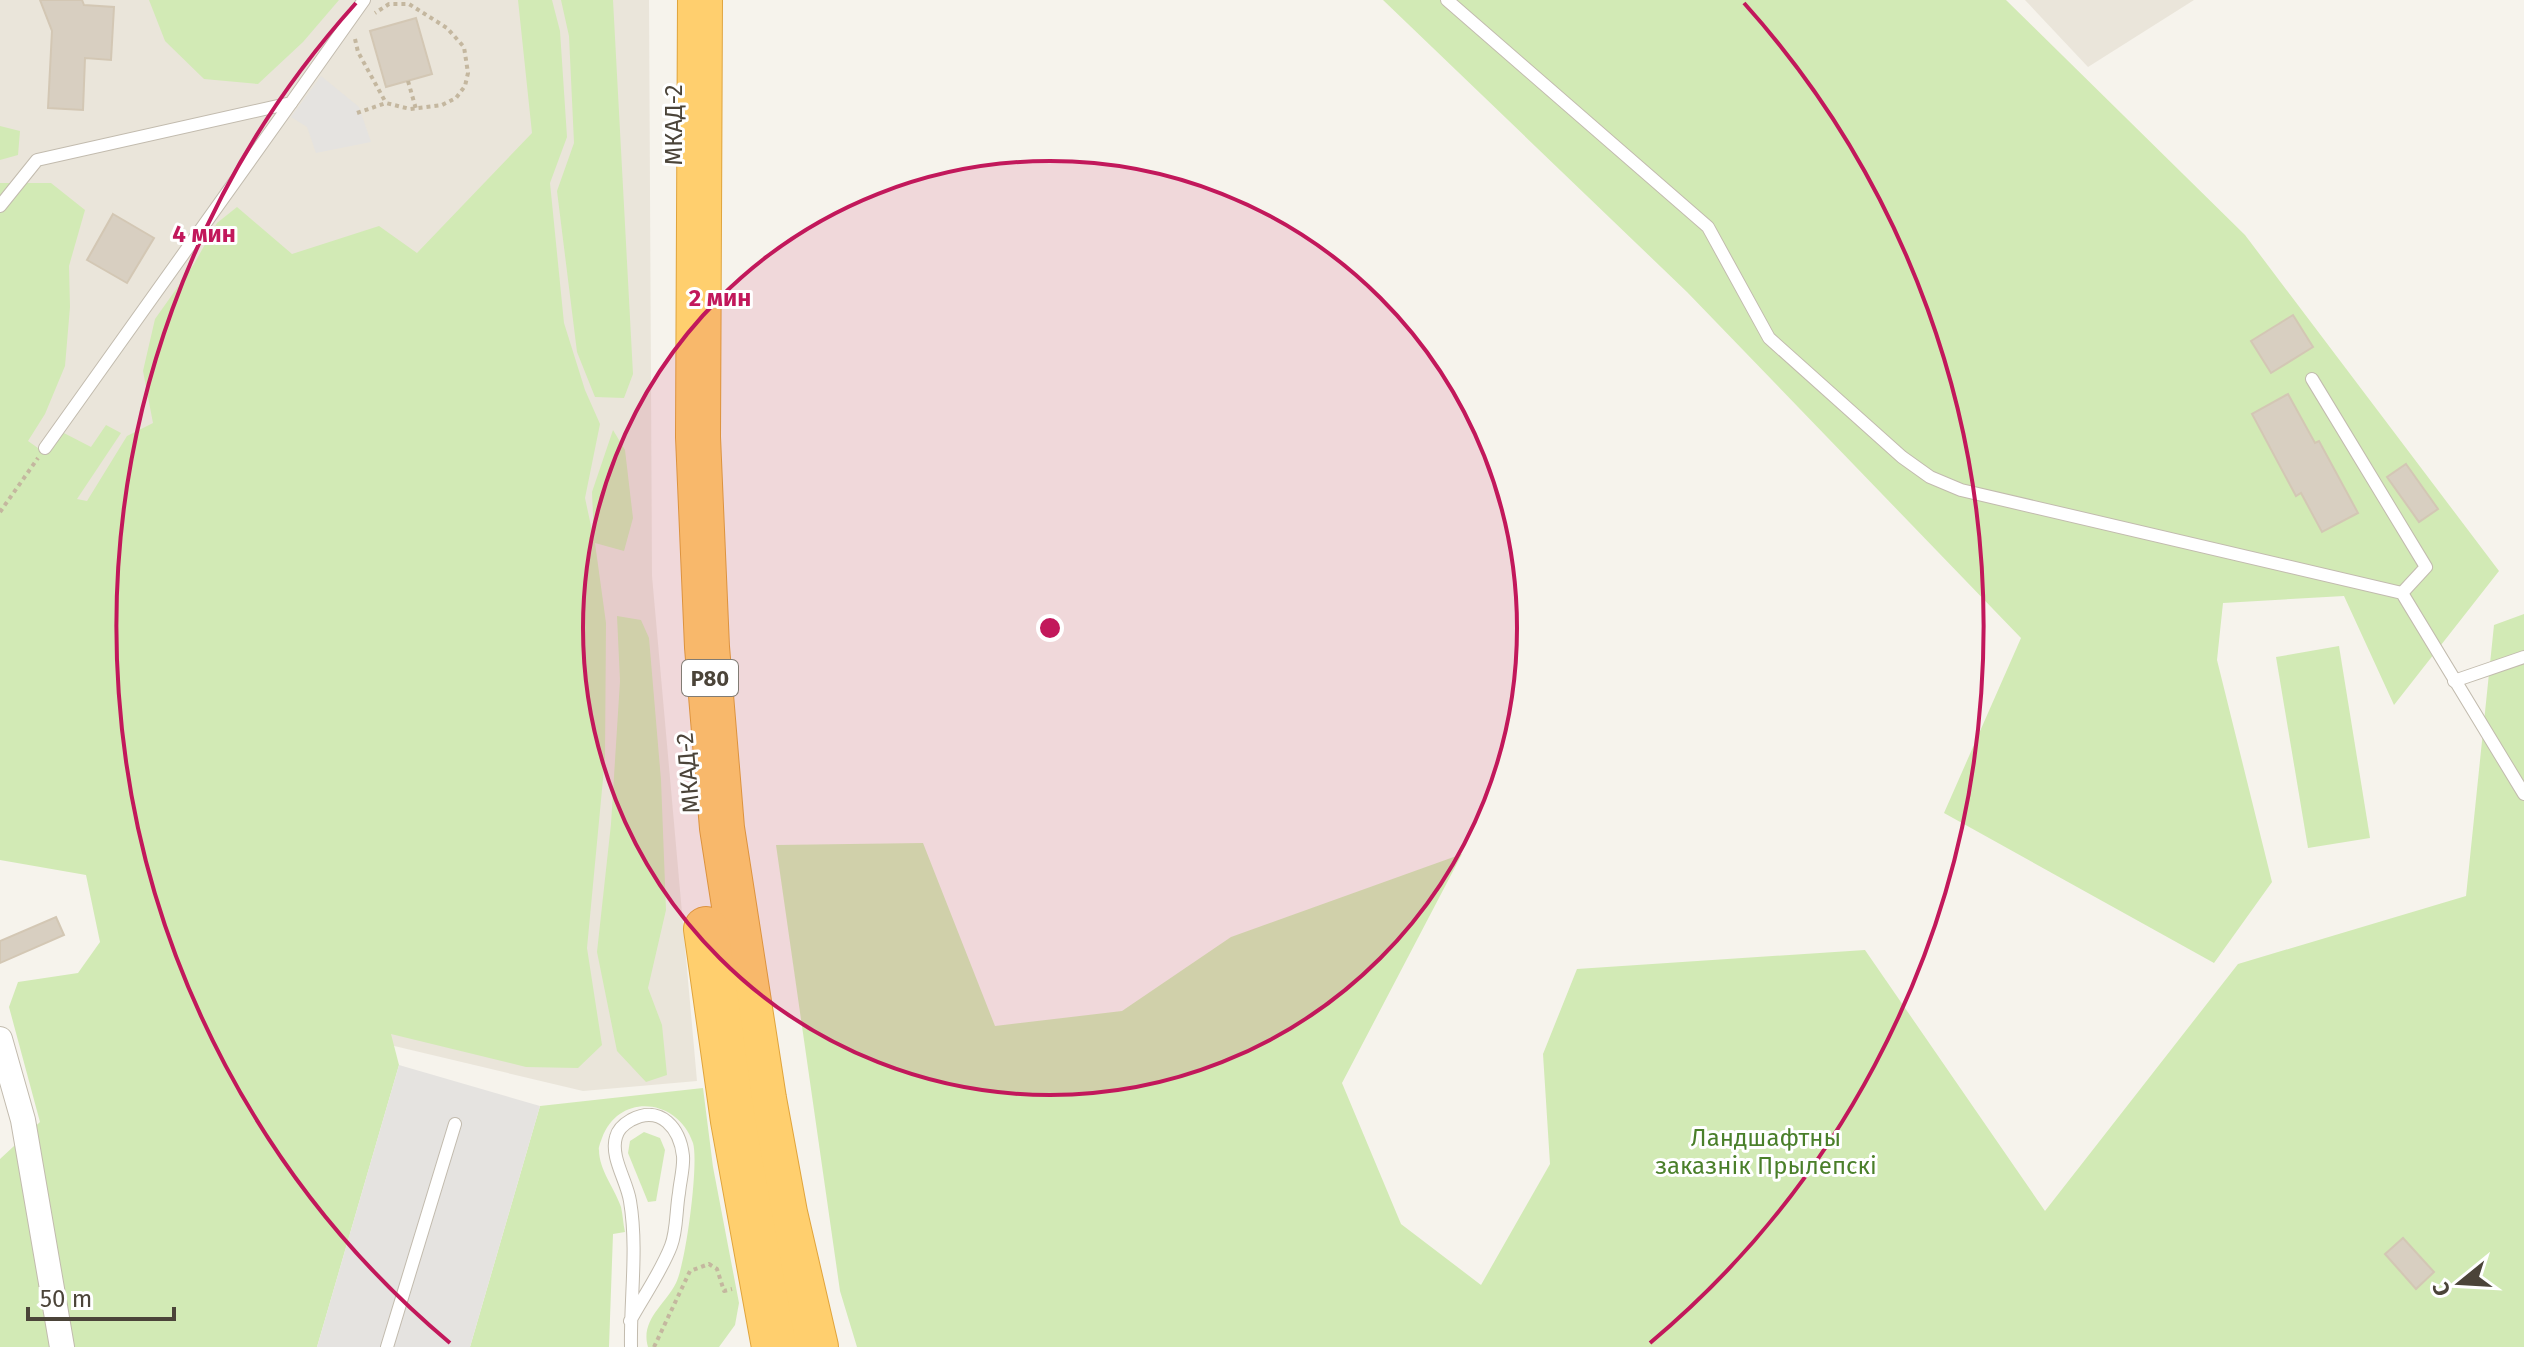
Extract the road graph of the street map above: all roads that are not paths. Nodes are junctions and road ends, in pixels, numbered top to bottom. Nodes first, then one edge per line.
1 (364, 0) edge
2 (675, 0) edge
3 (700, 0) edge
4 (1447, 0) edge
5 (291, 103) junction
6 (0, 206) edge
7 (2312, 379) dead end
8 (45, 448) road end
9 (2402, 593) junction
10 (2524, 657) edge
11 (2454, 681) junction
12 (2524, 794) edge
13 (0, 1039) edge
14 (455, 1124) dead end
15 (630, 1321) junction
16 (810, 1339) edge
17 (62, 1347) edge
18 (387, 1347) edge
19 (631, 1347) edge
20 (774, 1347) edge

1 - 5 lane
2 - 20 highway, МКАД-2 / Р80
3 - 16 highway, Р80
4 - 9 lane
5 - 6 lane
5 - 8 lane
7 - 9 lane
9 - 11 lane
10 - 11 lane
11 - 12 lane
13 - 17 street
14 - 18 lane
15 - 15 lane
15 - 19 lane

